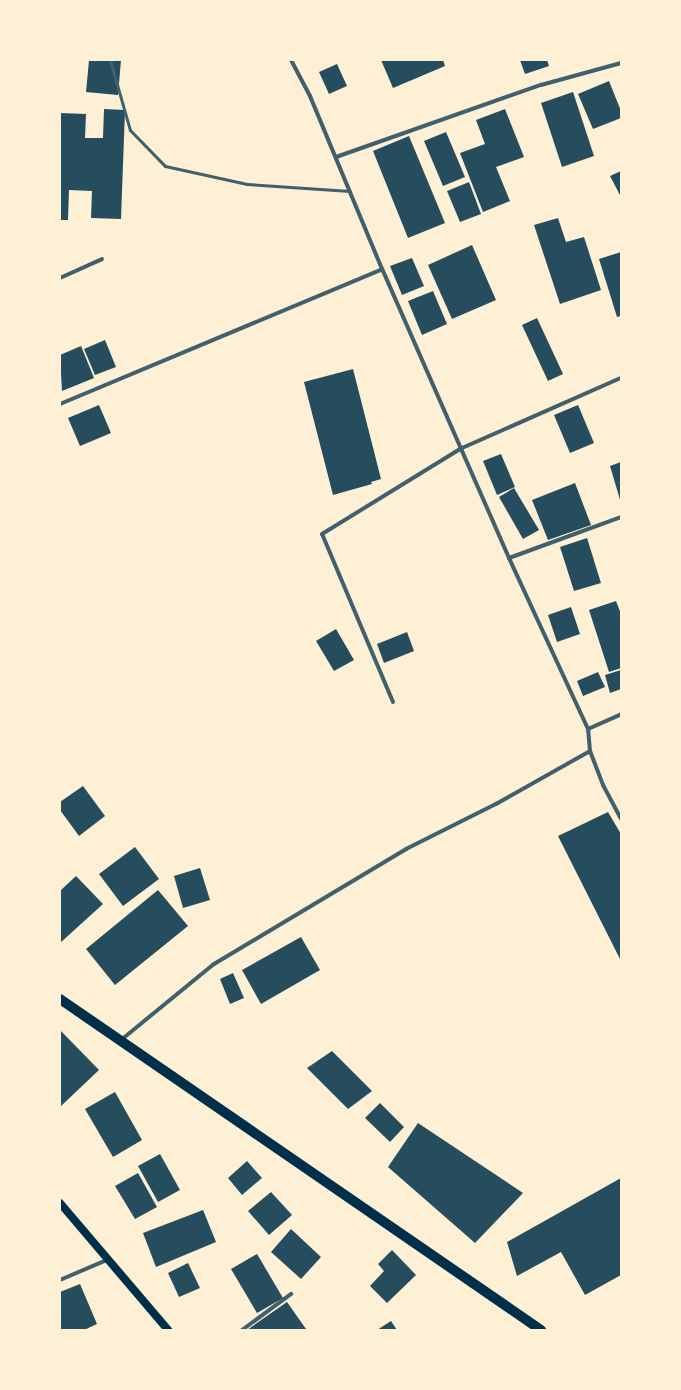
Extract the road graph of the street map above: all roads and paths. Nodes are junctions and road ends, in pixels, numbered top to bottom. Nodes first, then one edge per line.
1 (110, 60) edge
2 (291, 60) edge
3 (621, 63) edge
4 (336, 157) junction
5 (350, 191) junction
6 (102, 259) dead end
7 (382, 269) junction
8 (60, 278) edge
9 (621, 378) edge
10 (60, 404) edge
11 (462, 448) junction
12 (621, 517) edge
13 (509, 558) junction
14 (393, 702) dead end
15 (621, 714) edge
16 (588, 730) junction
17 (590, 751) junction
18 (621, 819) edge
19 (60, 999) edge
20 (119, 1041) junction
21 (60, 1203) edge
22 (109, 1258) junction
23 (60, 1280) edge
24 (291, 1294) dead end
25 (168, 1330) edge
26 (242, 1330) edge
27 (541, 1330) edge

1 - 5 lane
2 - 4 street
3 - 4 street
4 - 5 street
5 - 7 street
6 - 8 street
7 - 10 street
7 - 11 street
9 - 11 street
11 - 13 street
11 - 14 street
12 - 13 street
13 - 16 street
15 - 16 street
16 - 17 street
17 - 18 street
17 - 20 street
19 - 20 main road
20 - 27 main road
21 - 22 main road
22 - 23 street
22 - 25 main road
24 - 26 street

